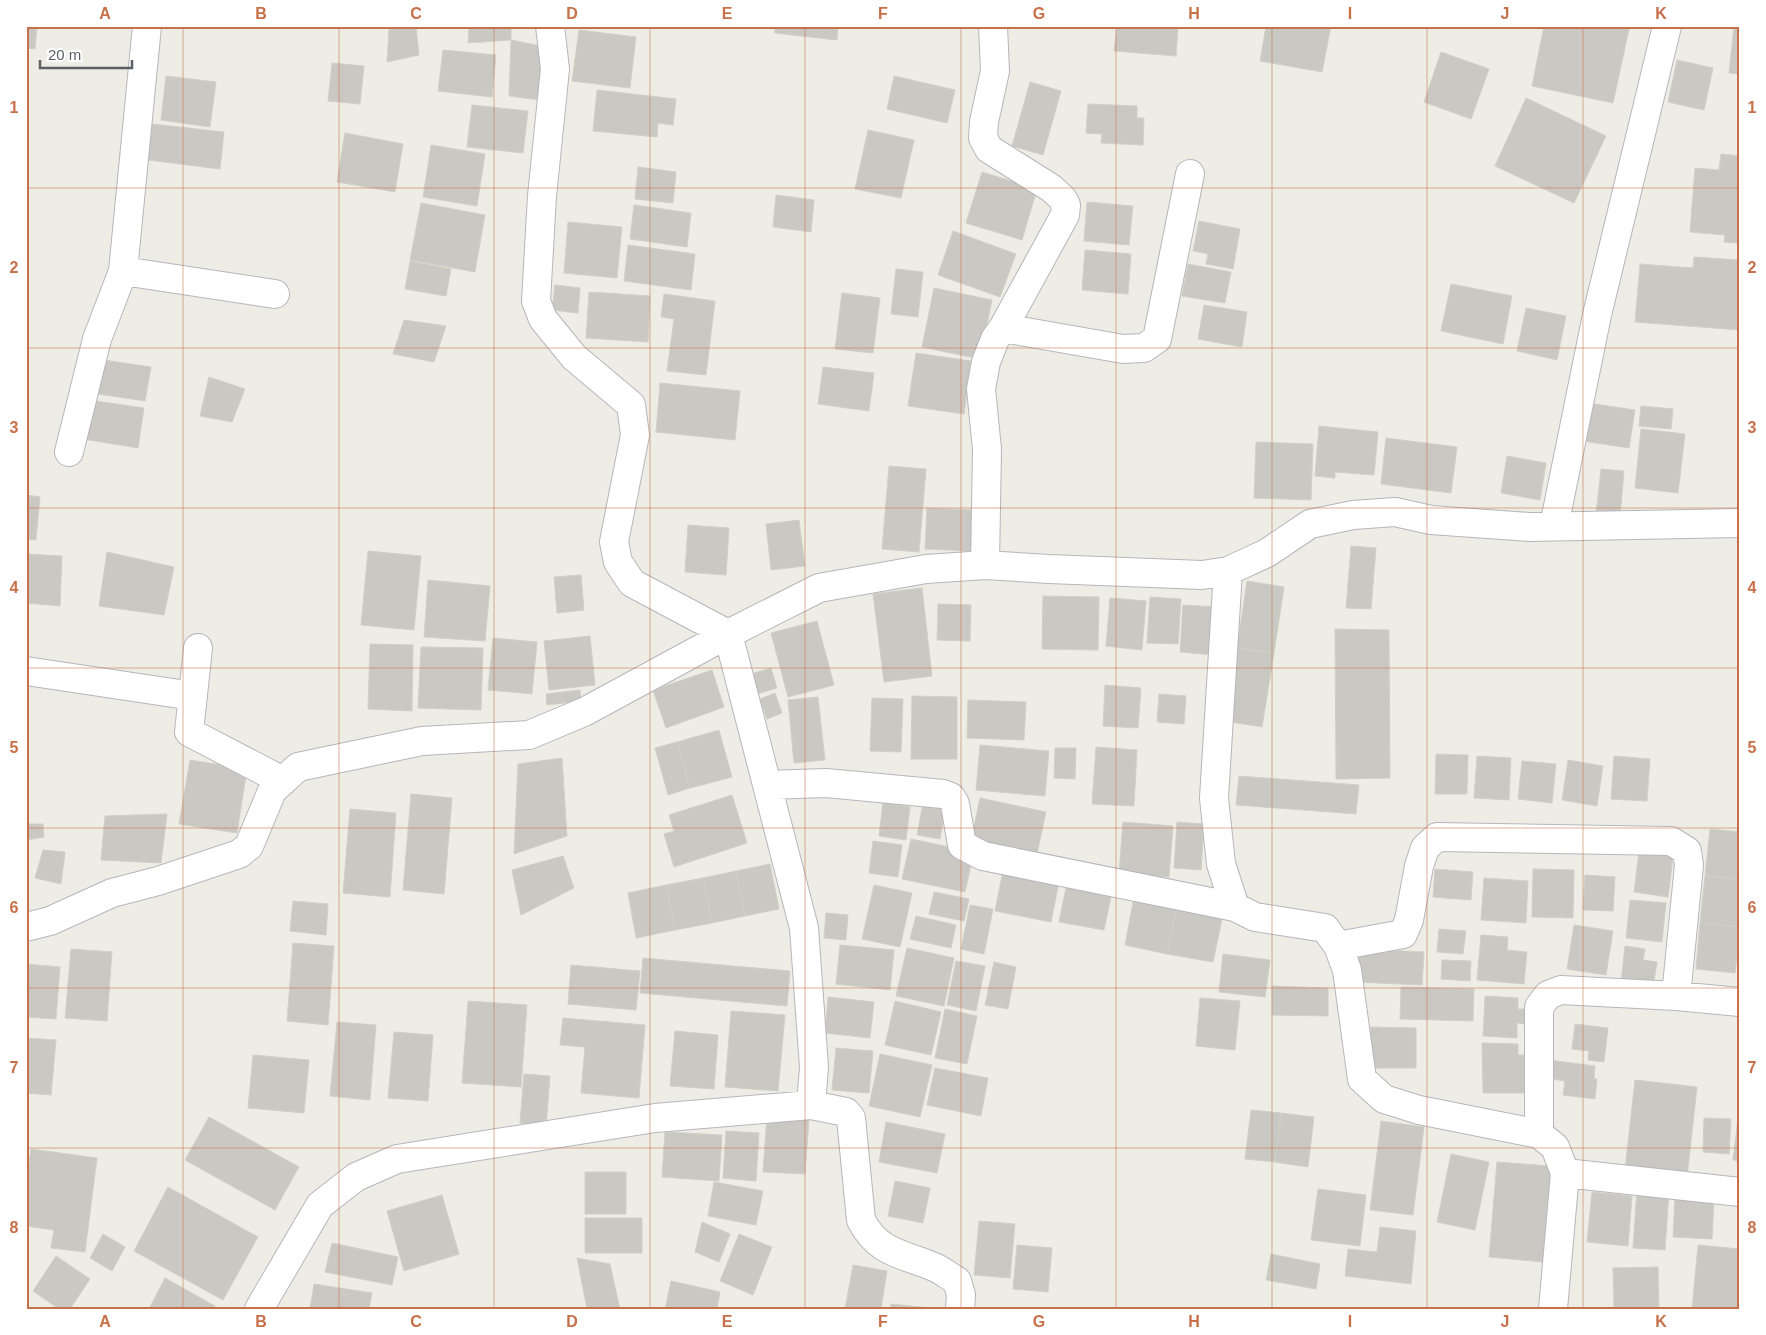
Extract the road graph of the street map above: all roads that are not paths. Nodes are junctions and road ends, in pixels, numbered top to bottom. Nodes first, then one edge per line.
1 (147, 26) edge
2 (550, 26) edge
3 (993, 26) edge
4 (1667, 26) edge
5 (1190, 174) dead end
6 (123, 271) junction
7 (275, 294) dead end
8 (1003, 328) junction
9 (69, 452) dead end
10 (1740, 523) edge
11 (1554, 526) junction
12 (985, 565) junction
13 (1228, 571) junction
14 (728, 634) junction
15 (198, 648) dead end
16 (26, 671) edge
17 (193, 696) junction
18 (283, 781) junction
19 (767, 785) junction
20 (1235, 907) junction
21 (26, 927) edge
22 (1338, 946) junction
23 (1676, 996) junction
24 (1740, 1002) edge
25 (811, 1105) junction
26 (1539, 1134) junction
27 (1565, 1173) junction
28 (1740, 1192) edge
29 (258, 1309) edge
30 (960, 1309) edge
31 (1553, 1309) edge

1 - 6 street
2 - 14 street
3 - 8 street
4 - 11 street
5 - 8 street
6 - 7 street
6 - 9 street
8 - 12 street
10 - 11 street
11 - 13 street
12 - 13 street
12 - 14 street
13 - 20 street
14 - 18 street
14 - 19 street
15 - 17 street
16 - 17 street
17 - 18 street
18 - 21 street
19 - 20 street
19 - 25 street
20 - 22 street
22 - 23 street
22 - 26 street
23 - 24 street
23 - 26 street
25 - 29 street
25 - 30 street
26 - 27 street
27 - 28 street
27 - 31 street

